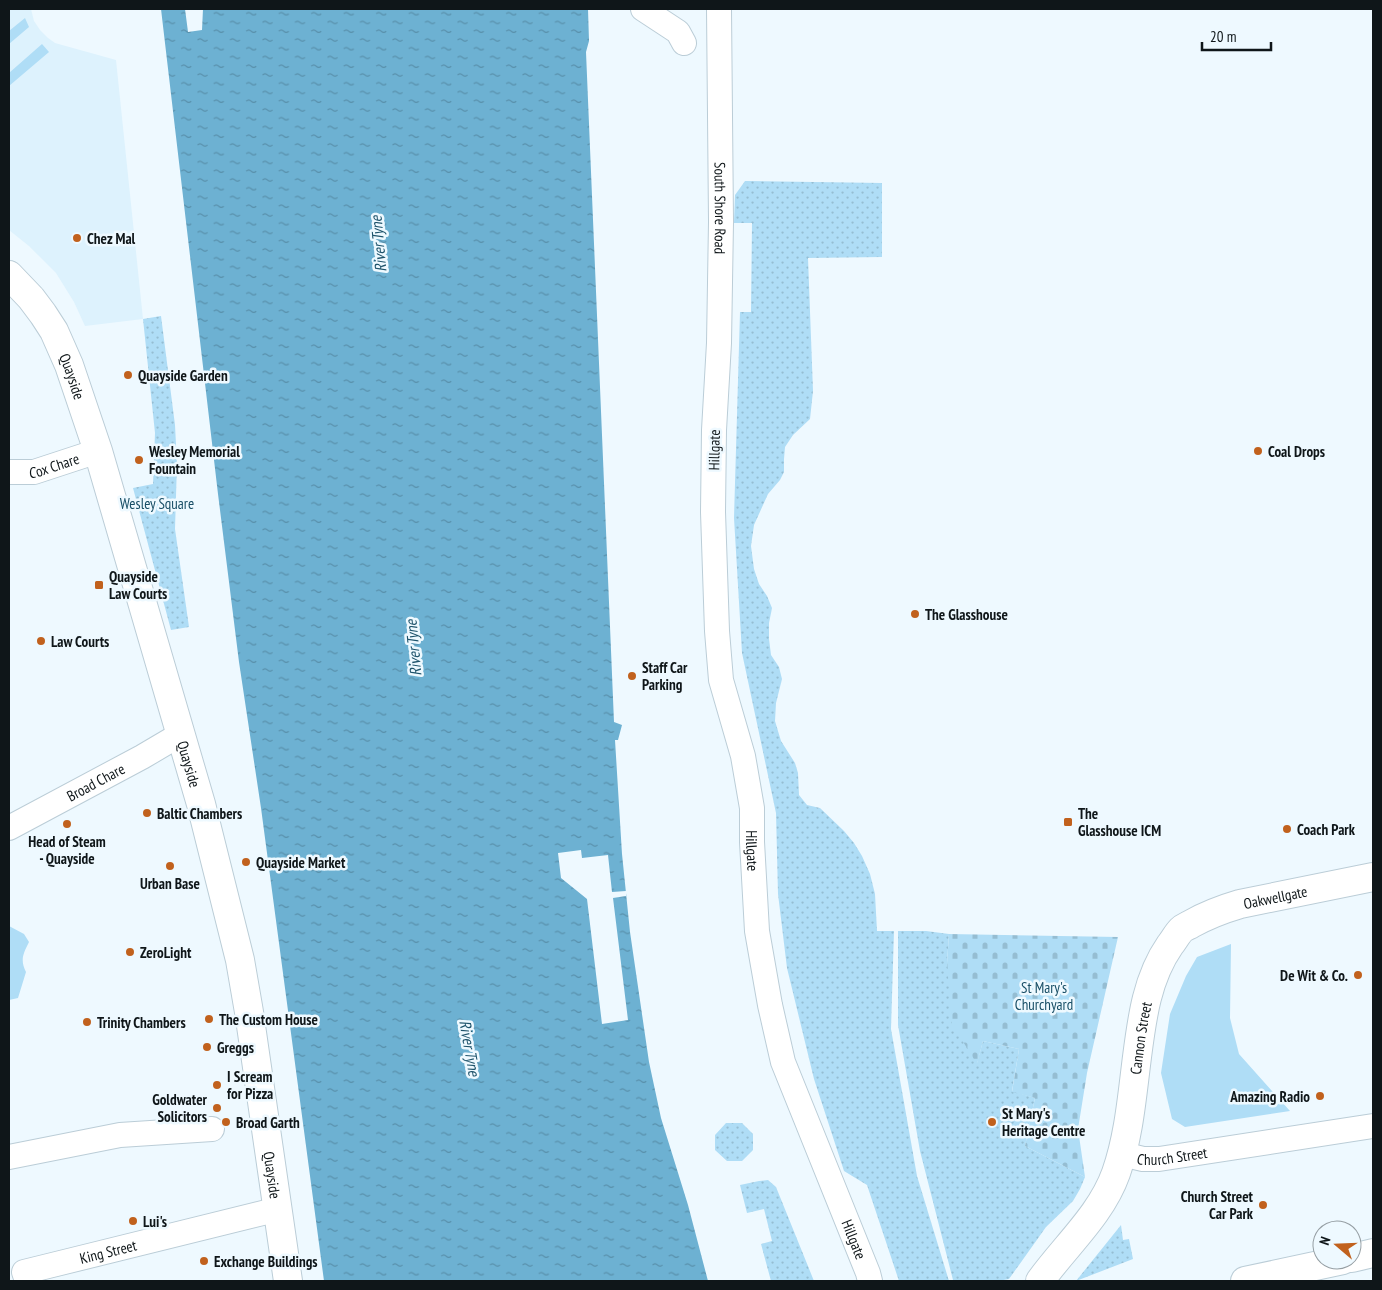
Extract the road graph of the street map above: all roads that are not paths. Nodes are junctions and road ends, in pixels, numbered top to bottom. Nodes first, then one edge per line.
1 (643, 9) edge
2 (718, 9) edge
3 (684, 43) dead end
4 (9, 275) edge
5 (715, 406) joint
6 (98, 451) junction
7 (9, 472) edge
8 (181, 734) junction
9 (9, 828) edge
10 (1373, 877) edge
11 (1181, 930) joint
12 (1373, 1126) edge
13 (212, 1128) dead end
14 (1122, 1154) junction
15 (9, 1157) edge
16 (279, 1208) junction
17 (1312, 1267) edge
18 (26, 1276) edge
19 (288, 1281) edge
20 (870, 1281) edge
21 (1040, 1281) edge
22 (1246, 1281) edge

1 - 3 street
2 - 5 street, South Shore Road
4 - 6 main road, Quayside
5 - 20 street, Hillgate
6 - 7 street, Cox Chare
6 - 8 main road, Quayside
8 - 9 street, Broad Chare
8 - 16 main road, Quayside
10 - 11 main road, Oakwellgate
11 - 14 main road, Cannon Street
12 - 14 street, Church Street
13 - 15 street
14 - 21 main road, Church Street
16 - 18 street, King Street
16 - 19 main road, Quayside
17 - 22 main road

